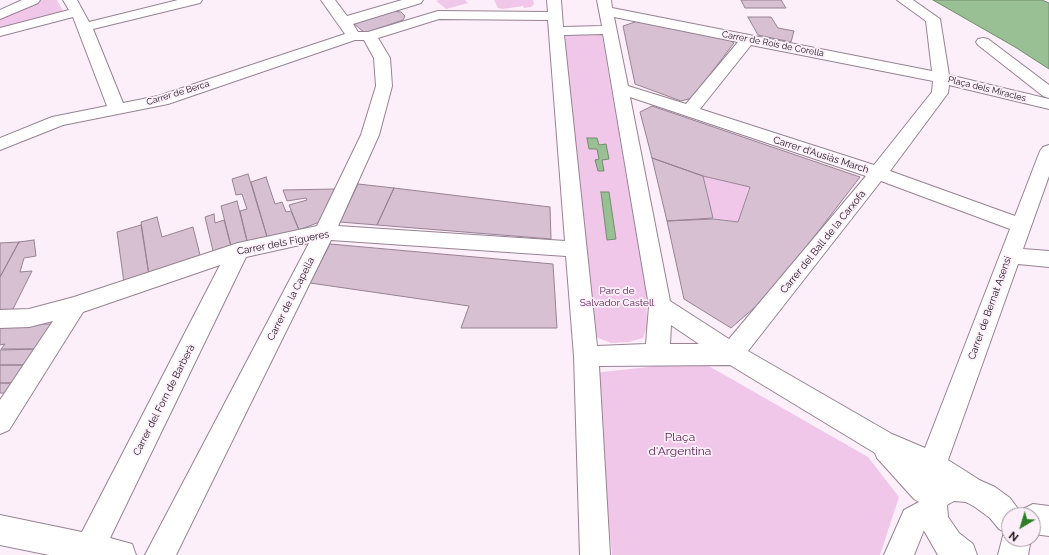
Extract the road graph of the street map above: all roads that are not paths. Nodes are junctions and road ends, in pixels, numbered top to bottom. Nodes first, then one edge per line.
1 (33, 0) edge
2 (194, 0) edge
3 (328, 0) edge
4 (416, 0) edge
5 (554, 0) edge
6 (904, 0) edge
7 (476, 1) dead end
8 (73, 6) edge
9 (605, 6) edge
10 (0, 15) edge
11 (488, 16) junction
12 (344, 22) junction
13 (556, 23) junction
14 (85, 28) junction
15 (610, 30) junction
16 (0, 32) edge
17 (361, 36) junction
18 (748, 40) junction
19 (982, 42) dead end
20 (941, 78) junction
21 (621, 89) junction
22 (1049, 96) edge
23 (117, 109) junction
24 (689, 111) junction
25 (0, 144) edge
26 (1049, 151) edge
27 (878, 174) junction
28 (1044, 175) edge
29 (1020, 225) junction
30 (325, 232) junction
31 (576, 249) junction
32 (238, 251) junction
33 (1009, 255) junction
34 (1049, 259) edge
35 (75, 306) junction
36 (660, 306) junction
37 (0, 319) edge
38 (657, 354) junction
39 (731, 355) junction
40 (586, 356) junction
41 (0, 422) edge
42 (882, 444) junction
43 (932, 465) junction
44 (968, 489) junction
45 (1001, 508) edge
46 (936, 524) edge
47 (0, 530) edge
48 (87, 552) edge
49 (121, 555) edge
50 (160, 555) edge
51 (595, 555) edge
52 (899, 555) edge
53 (962, 555) edge

1 - 10 street
2 - 14 street
3 - 12 street, Carrer de la Capella
4 - 12 street
5 - 13 street
6 - 20 street, Carrer del Ball de la Carxofa
7 - 11 street
8 - 14 street
8 - 16 street
9 - 15 street
9 - 18 street, Carrer de Roís de Corella
11 - 13 street, Carrer de Berca
11 - 17 street, Carrer de Berca
12 - 17 street, Carrer de la Capella
13 - 15 street
13 - 31 street
14 - 23 street
15 - 21 street
17 - 23 street, Carrer de Berca
17 - 30 street, Carrer de la Capella
18 - 20 street, Carrer de Roís de Corella
18 - 24 street
19 - 22 street, Plaça dels Miracles
20 - 22 street, Plaça dels Miracles
20 - 27 street, Carrer del Ball de la Carxofa
21 - 24 street, Carrer d'Ausiàs March
21 - 36 street
23 - 25 street, Carrer de Berca
24 - 27 street, Carrer d'Ausiàs March
26 - 28 street, Carrer de Bernat Asensi
27 - 29 street, Carrer d'Ausiàs March
27 - 39 street, Carrer del Ball de la Carxofa
28 - 29 street, Carrer de Bernat Asensi
29 - 33 street, Carrer de Bernat Asensi
30 - 31 street, Carrer dels Figueres
30 - 32 street, Carrer dels Figueres
30 - 50 street, Carrer de la Capella
31 - 40 street
32 - 35 street, Carrer dels Figueres
32 - 48 street, Carrer del Forn de Barberà
33 - 34 street
33 - 43 street, Carrer de Bernat Asensi
35 - 37 street, Carrer dels Figueres
35 - 41 street
36 - 38 street
36 - 39 street
38 - 39 street
38 - 40 street
39 - 42 street
40 - 51 street
42 - 43 street
42 - 46 street
43 - 44 street
44 - 45 street
44 - 46 street
46 - 52 street
46 - 53 street
47 - 48 street
48 - 49 street

